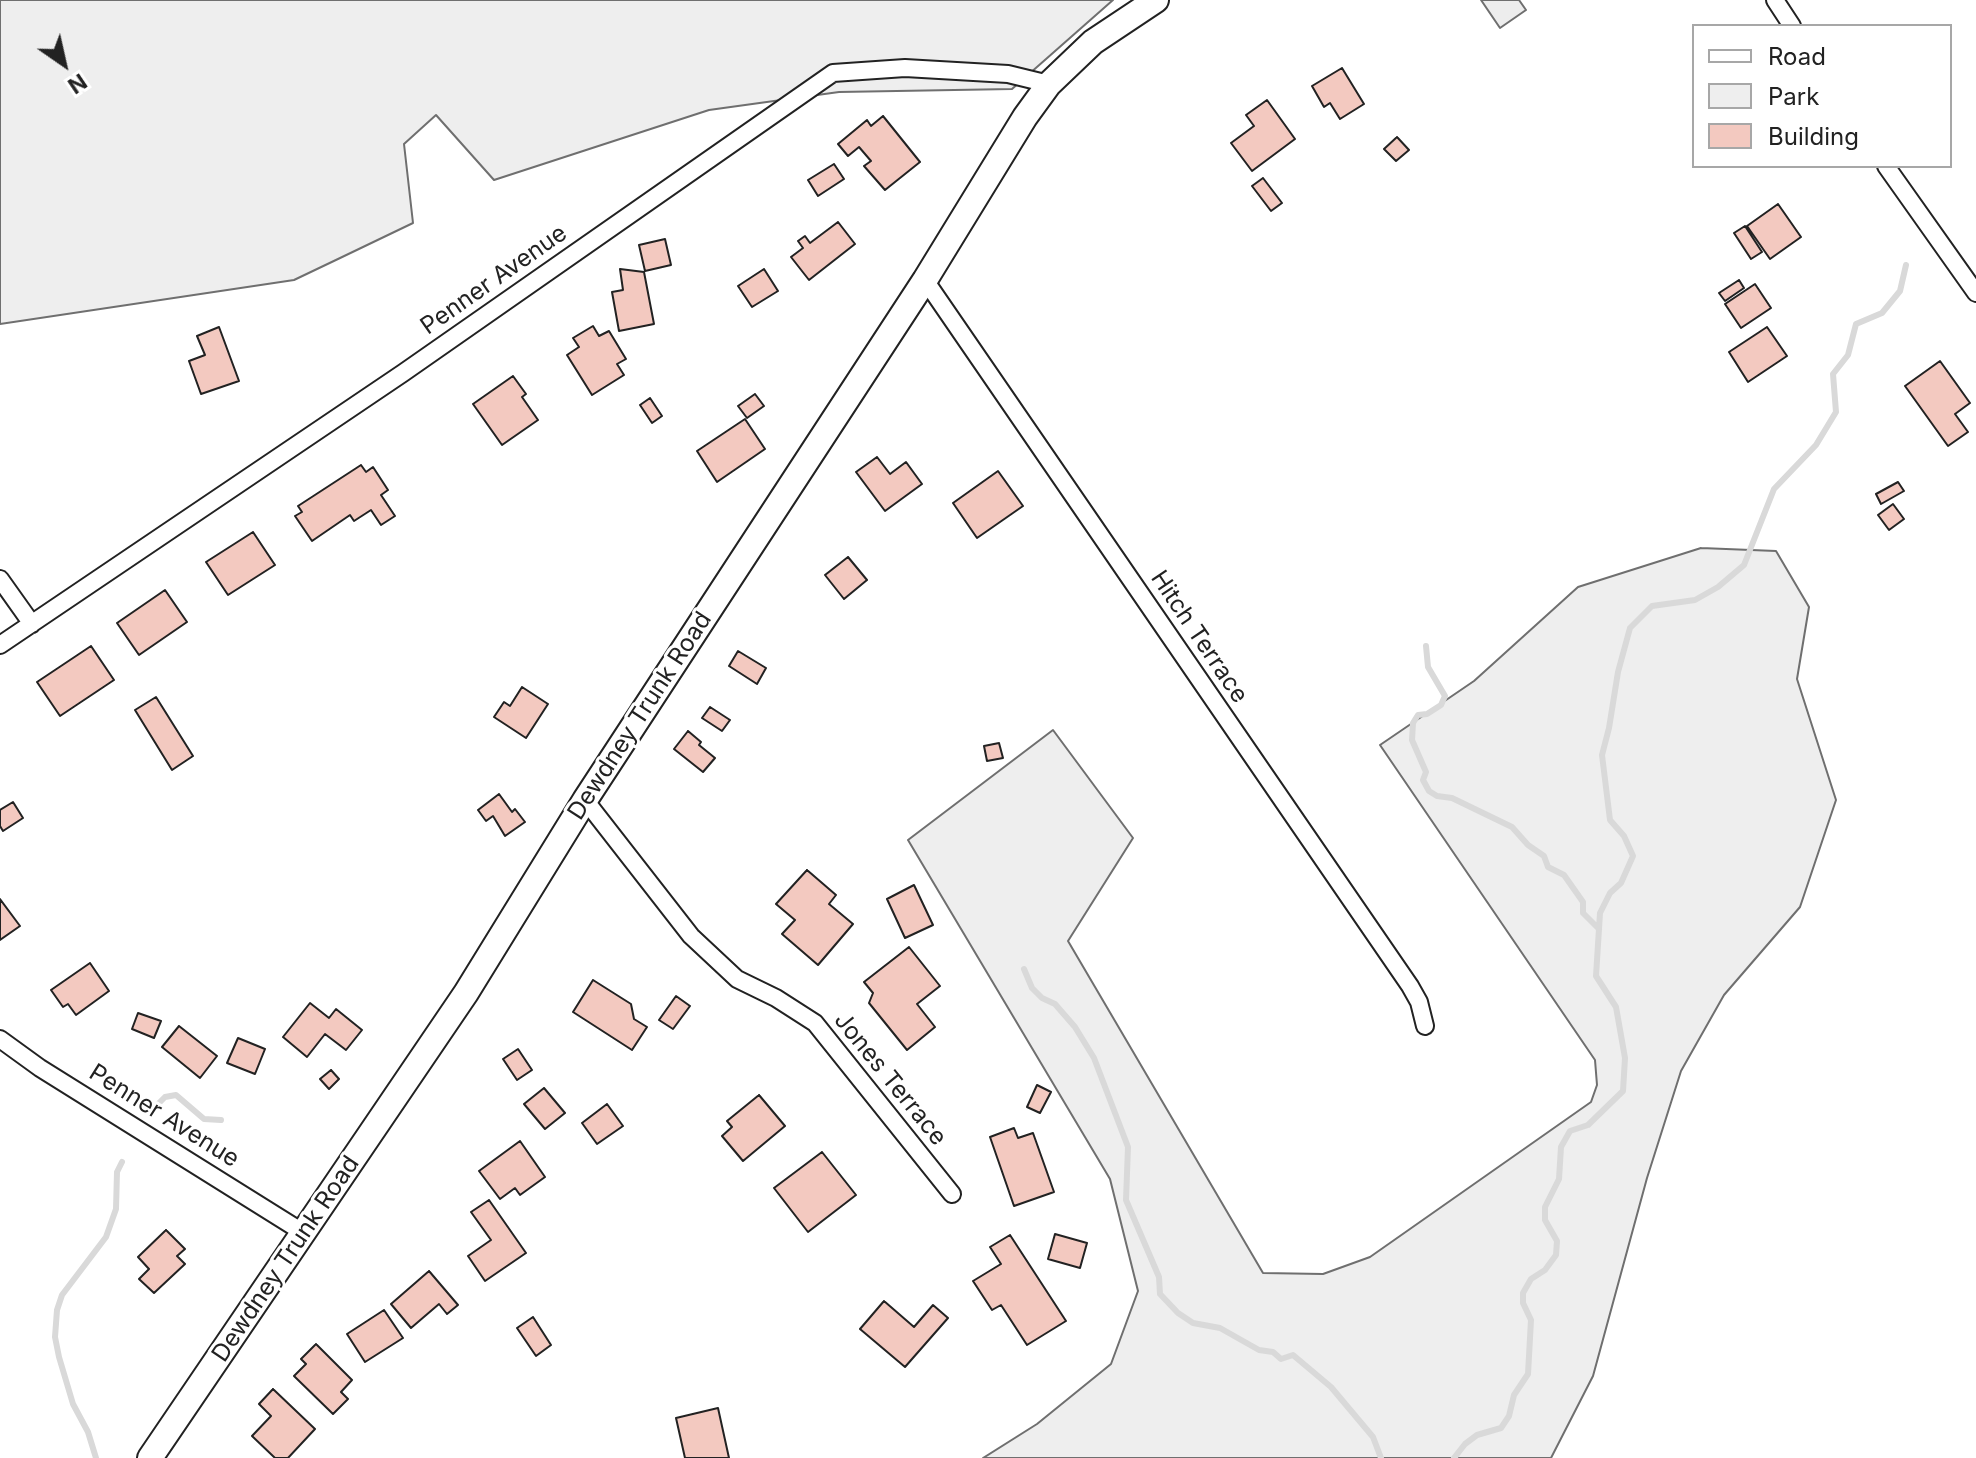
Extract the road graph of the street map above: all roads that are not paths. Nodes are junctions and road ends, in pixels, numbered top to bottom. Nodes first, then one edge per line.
1 (1156, 0) edge
2 (1775, 0) edge
3 (1791, 24) edge
4 (1049, 84) junction
5 (1887, 168) edge
6 (925, 280) junction
7 (1976, 293) edge
8 (0, 579) edge
9 (32, 624) junction
10 (0, 645) edge
11 (585, 800) junction
12 (1425, 1026) dead end
13 (0, 1039) edge
14 (952, 1194) dead end
15 (304, 1233) junction
16 (150, 1458) edge

1 - 4 main road, Dewdney Trunk Road
2 - 3 street
4 - 6 main road, Dewdney Trunk Road
4 - 9 street, Penner Avenue
5 - 7 street
6 - 11 main road, Dewdney Trunk Road
6 - 12 street, Hitch Terrace
8 - 9 street
9 - 10 street, Penner Avenue
11 - 14 street, Jones Terrace
11 - 15 main road, Dewdney Trunk Road
13 - 15 street, Penner Avenue
15 - 16 main road, Dewdney Trunk Road

